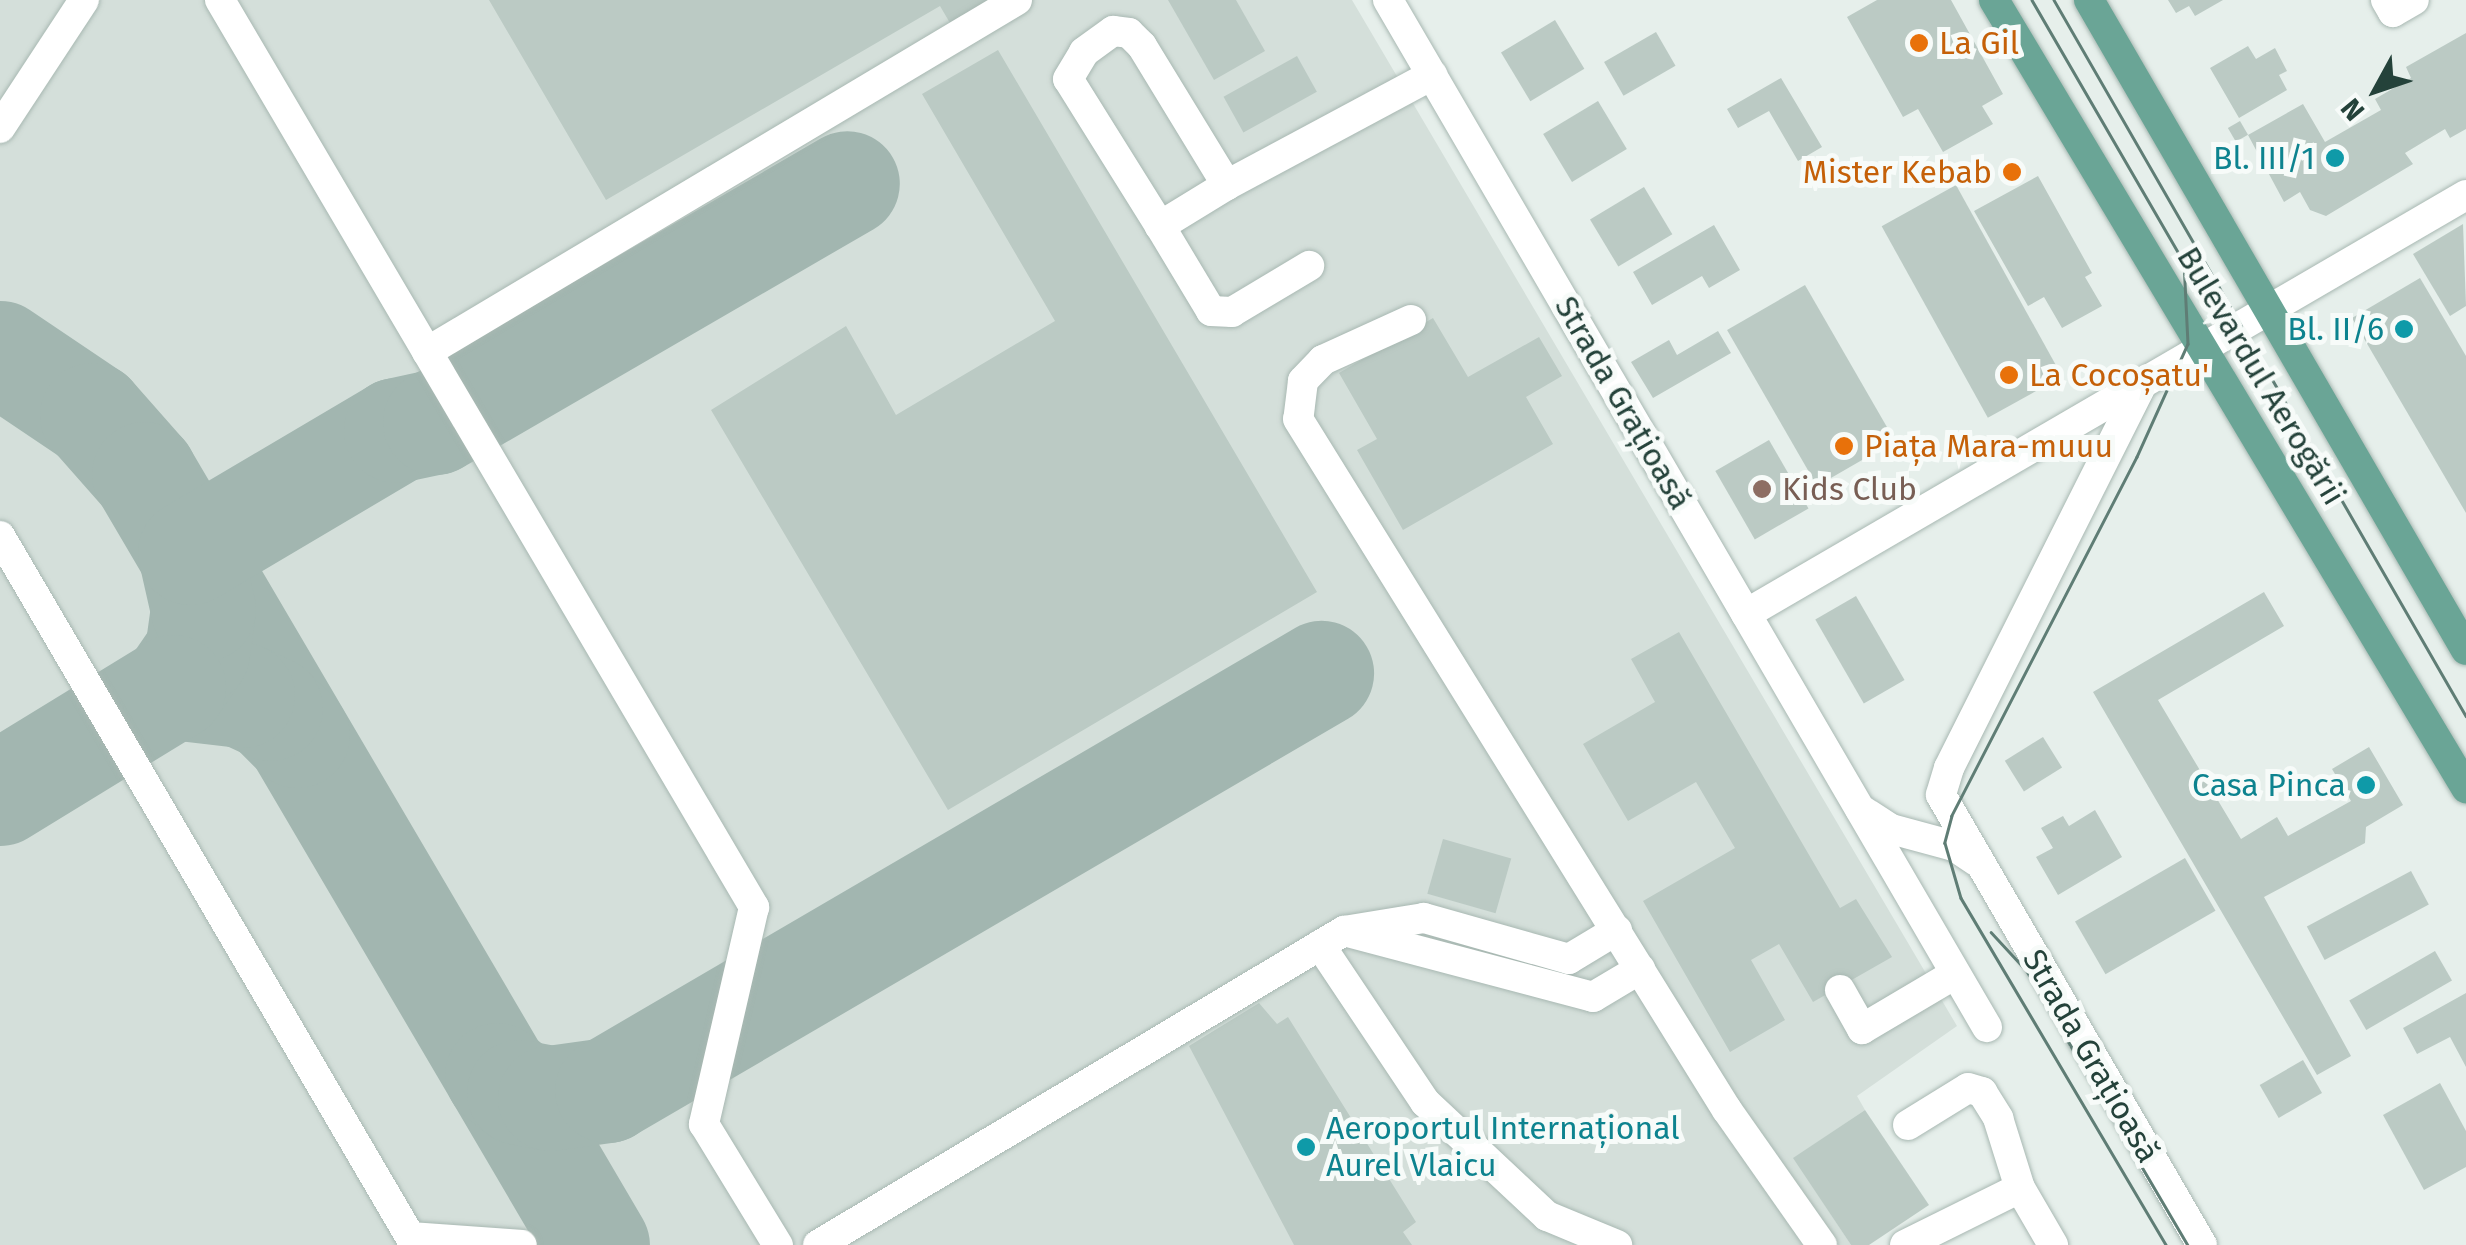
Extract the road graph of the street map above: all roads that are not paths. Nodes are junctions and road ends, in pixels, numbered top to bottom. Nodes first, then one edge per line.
1 (84, 0) edge
2 (220, 0) edge
3 (1017, 0) edge
4 (1388, 0) edge
5 (1994, 0) edge
6 (2089, 0) edge
7 (2386, 0) edge
8 (2414, 0) edge
9 (1432, 75) junction
10 (0, 128) edge
11 (1227, 185) junction
12 (2466, 194) edge
13 (1160, 226) junction
14 (1309, 266) dead end
15 (2270, 311) junction
16 (1411, 320) dead end
17 (2205, 349) junction
18 (427, 352) junction
19 (2140, 388) junction
20 (0, 536) edge
21 (1746, 614) junction
22 (2466, 650) edge
23 (2466, 788) edge
24 (1858, 808) junction
25 (1980, 866) junction
26 (1617, 930) junction
27 (1332, 938) junction
28 (1640, 969) junction
29 (1955, 974) junction
30 (1840, 990) dead end
31 (1987, 1028) dead end
32 (1908, 1126) dead end
33 (2020, 1188) junction
34 (413, 1241) edge
35 (1904, 1243) edge
36 (522, 1245) edge
37 (778, 1245) edge
38 (818, 1245) edge
39 (1617, 1245) edge
40 (1822, 1245) edge
41 (2053, 1245) edge
42 (2202, 1245) edge

1 - 10 street
2 - 18 street
3 - 18 street
4 - 9 street, Strada Grațioasă
5 - 17 main road, Bulevardul Aerogării
6 - 15 main road, Bulevardul Aerogării
7 - 8 street
9 - 11 street
9 - 21 street, Strada Grațioasă
11 - 13 street
11 - 13 street
12 - 15 street
13 - 14 street
15 - 17 street
15 - 22 main road, Bulevardul Aerogării
16 - 26 street
17 - 19 street
17 - 23 main road, Bulevardul Aerogării
18 - 37 street
19 - 21 street
19 - 25 street, Strada Grațioasă
20 - 34 street
21 - 24 street, Strada Grațioasă
24 - 25 street, Strada Grațioasă
24 - 29 street, Strada Grațioasă
25 - 42 street, Strada Grațioasă
26 - 27 street
26 - 28 street
27 - 28 street
27 - 38 street
27 - 39 street
28 - 40 street
29 - 30 street
29 - 31 street, Strada Grațioasă
32 - 33 street
33 - 35 street
33 - 41 street
34 - 36 street

